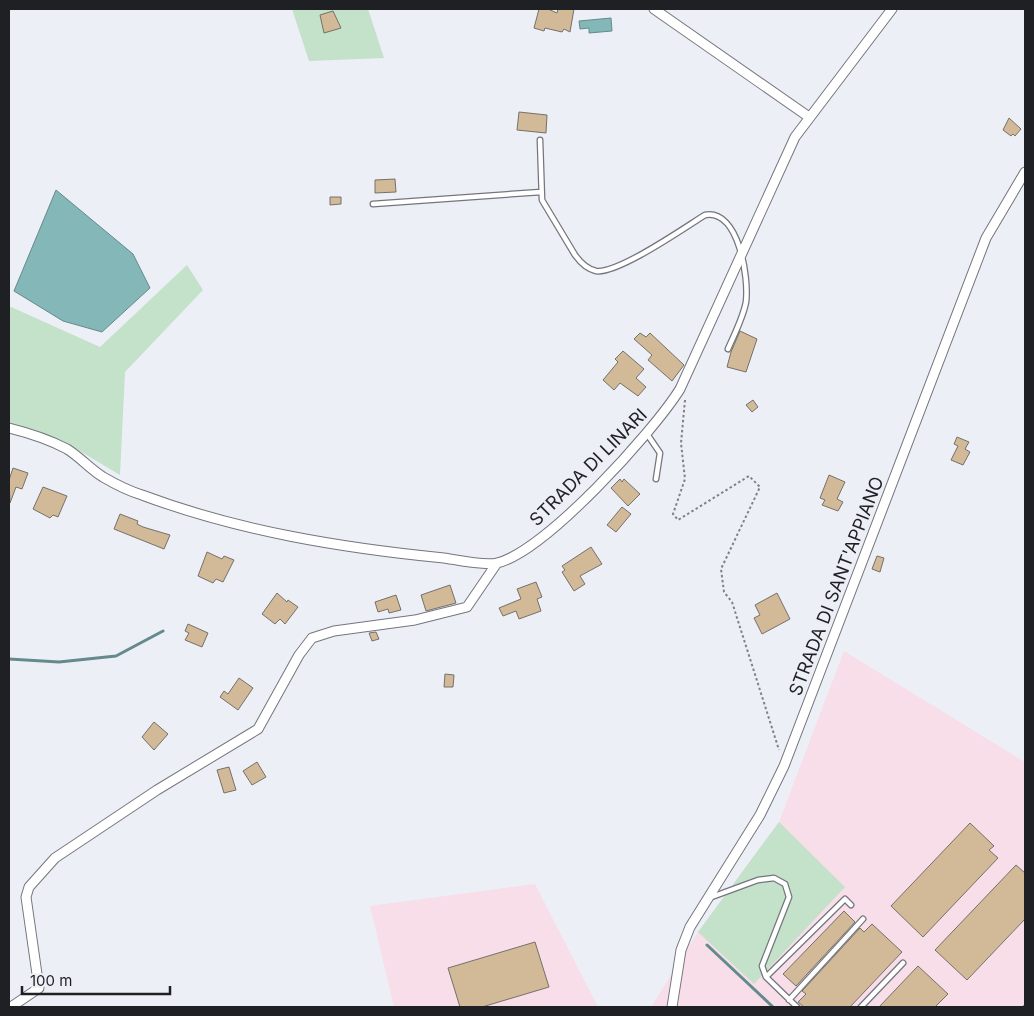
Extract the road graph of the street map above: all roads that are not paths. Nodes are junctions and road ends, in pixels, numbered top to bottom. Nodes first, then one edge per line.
1 (654, 9) edge
2 (892, 9) edge
3 (809, 117) junction
4 (540, 140) dead end
5 (1025, 172) edge
6 (541, 192) junction
7 (373, 204) dead end
8 (741, 251) junction
9 (728, 349) dead end
10 (9, 428) edge
11 (647, 434) junction
12 (656, 479) dead end
13 (497, 564) junction
14 (708, 898) junction
15 (852, 905) dead end
16 (864, 920) dead end
17 (903, 963) dead end
18 (766, 978) junction
19 (789, 1000) junction
20 (11, 1007) edge
21 (672, 1007) edge
22 (797, 1007) edge
23 (861, 1007) edge

1 - 3 street
2 - 3 street, STRADA DI LINARI
3 - 8 street, STRADA DI LINARI
4 - 6 lane
5 - 14 street, STRADA DI SANT'APPIANO
6 - 7 lane
6 - 8 lane
8 - 9 lane
8 - 11 street, STRADA DI LINARI
10 - 13 street
11 - 12 lane
11 - 13 street, STRADA DI LINARI
13 - 20 street
14 - 18 lane
14 - 21 street, STRADA DI SANT'APPIANO
15 - 18 lane
16 - 19 lane
17 - 23 lane
18 - 19 lane
19 - 22 lane

